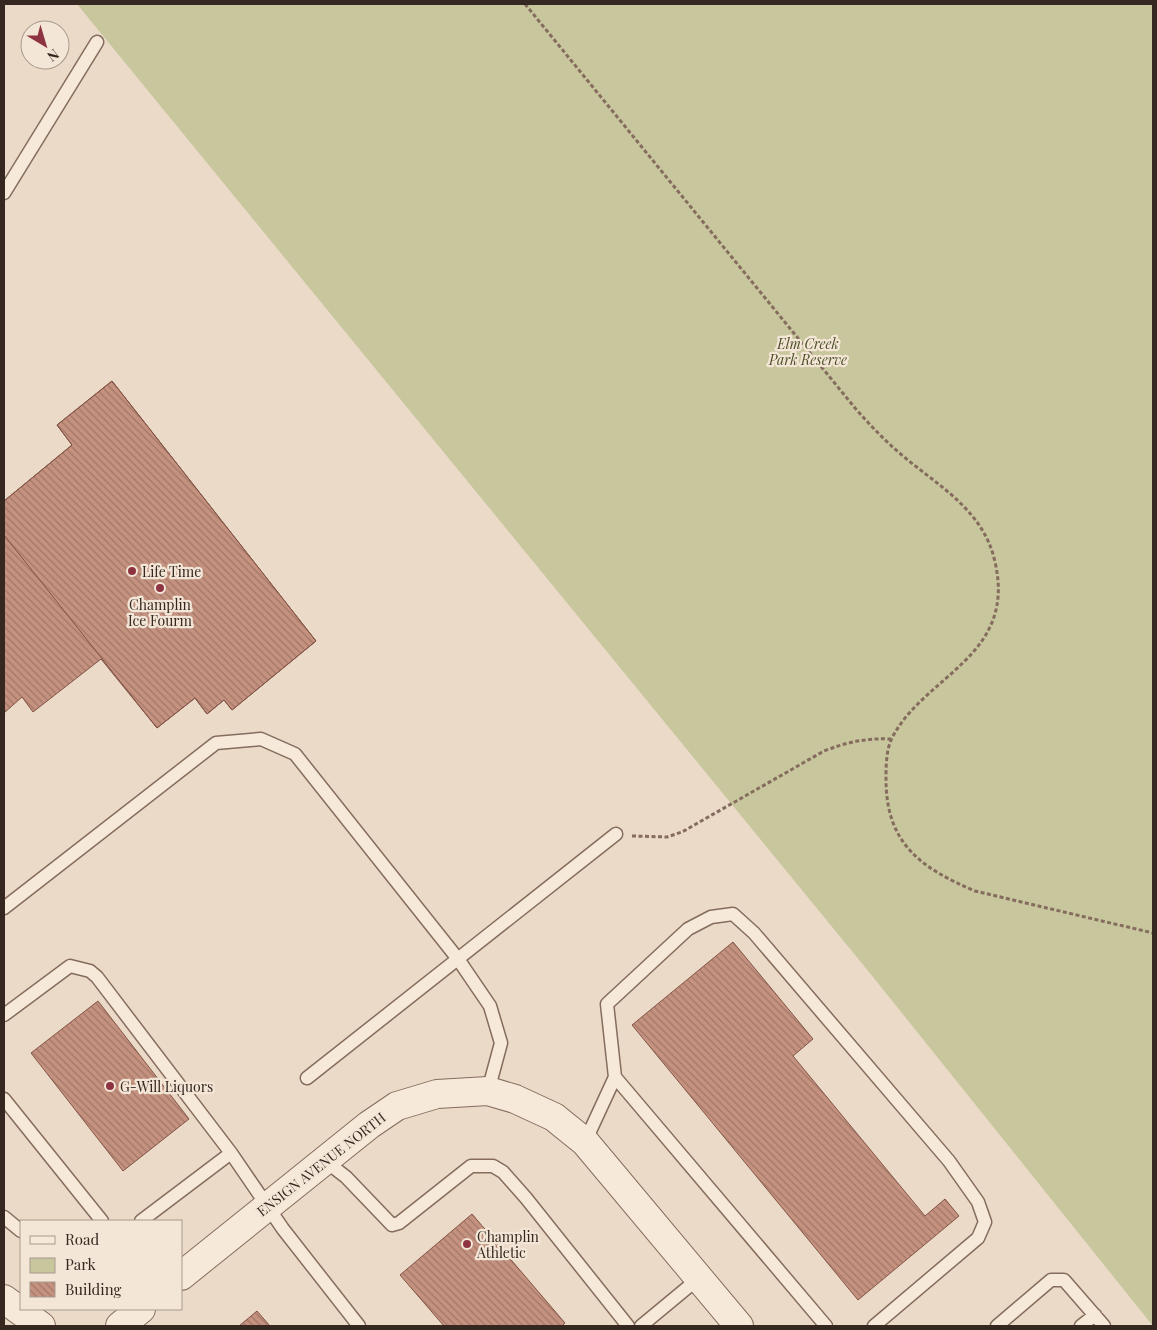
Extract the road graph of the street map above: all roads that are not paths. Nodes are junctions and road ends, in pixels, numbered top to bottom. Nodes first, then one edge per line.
1 (98, 42) dead end
2 (4, 193) edge
3 (616, 834) road end
4 (4, 908) edge
5 (458, 959) junction
6 (4, 1015) edge
7 (615, 1077) junction
8 (307, 1078) dead end
9 (488, 1090) junction
10 (5, 1102) edge
11 (585, 1142) junction
12 (231, 1152) junction
13 (324, 1160) junction
14 (266, 1206) junction
15 (4, 1217) edge
16 (101, 1220) edge
17 (142, 1220) edge
18 (20, 1230) edge
19 (182, 1275) edge
20 (699, 1278) junction
21 (4, 1299) edge
22 (140, 1310) edge
23 (1095, 1315) junction
24 (41, 1326) edge
25 (120, 1326) edge
26 (359, 1326) edge
27 (628, 1326) edge
28 (641, 1326) edge
29 (739, 1326) edge
30 (826, 1326) edge
31 (874, 1326) edge
32 (997, 1326) edge
33 (1081, 1326) edge
34 (1104, 1326) edge

1 - 2 lane
3 - 5 lane
4 - 5 lane
5 - 8 lane
5 - 9 lane
6 - 12 lane
7 - 11 lane
7 - 30 lane
7 - 31 lane
9 - 11 street, ENSIGN AVENUE NORTH
9 - 13 street, ENSIGN AVENUE NORTH
10 - 16 lane
11 - 20 street, ENSIGN AVENUE NORTH
12 - 14 lane
12 - 17 lane
13 - 14 street, ENSIGN AVENUE NORTH
13 - 27 lane
14 - 19 street, ENSIGN AVENUE NORTH
14 - 26 lane
15 - 18 lane
20 - 28 lane
20 - 29 street, ENSIGN AVENUE NORTH
21 - 24 street
22 - 25 street
23 - 32 lane
23 - 33 lane
23 - 34 lane

